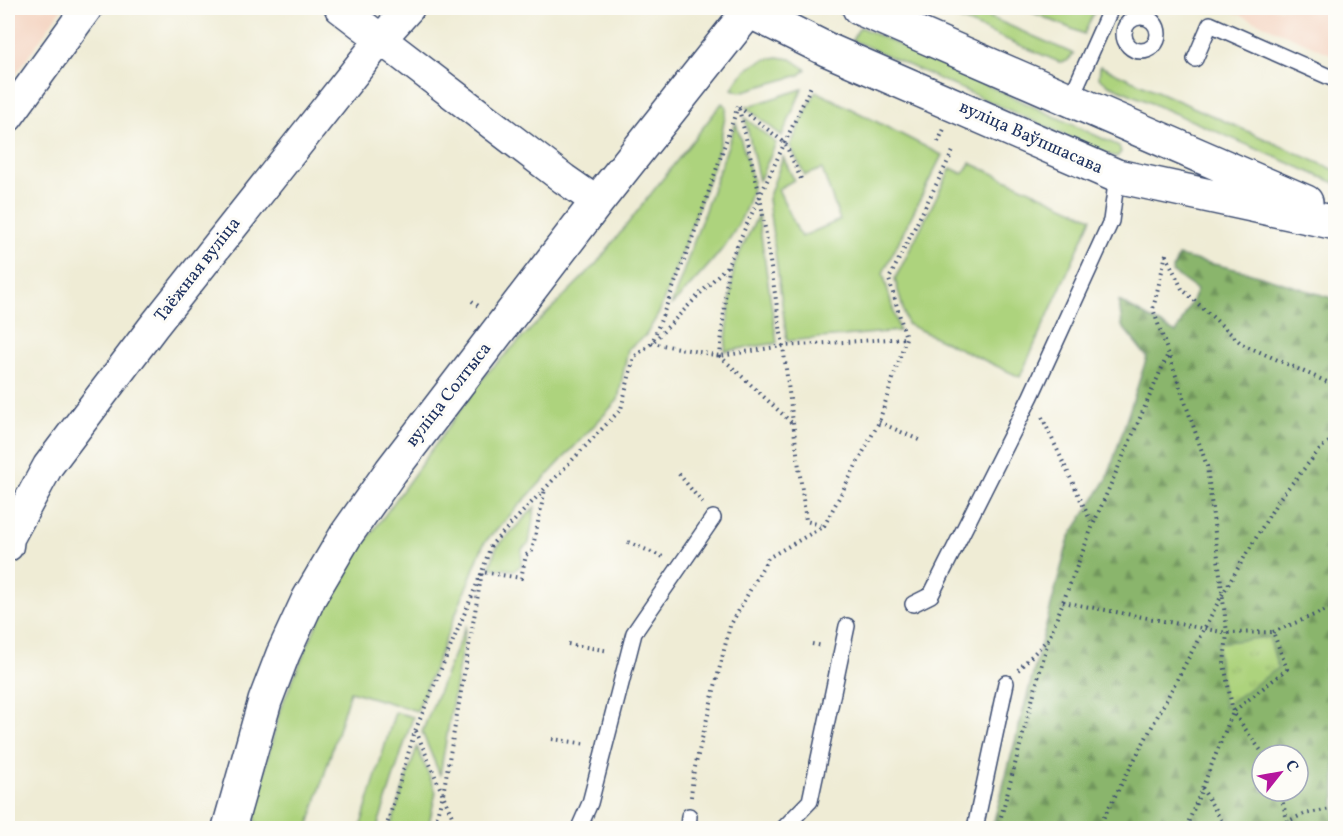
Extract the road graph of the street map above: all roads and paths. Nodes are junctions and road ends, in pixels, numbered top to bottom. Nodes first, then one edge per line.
1 (87, 8) edge
2 (340, 8) edge
3 (409, 8) edge
4 (859, 8) edge
5 (1005, 8) edge
6 (1111, 8) edge
7 (1320, 8) edge
8 (747, 9) edge
9 (995, 13) dead end
10 (1335, 15) edge
11 (381, 39) junction
12 (1195, 59) dead end
13 (1335, 80) edge
14 (812, 84) dead end
15 (1070, 100) junction
16 (738, 106) junction
17 (8, 117) edge
18 (785, 144) junction
19 (954, 149) dead end
20 (1118, 176) junction
21 (801, 180) dead end
22 (760, 196) junction
23 (597, 202) junction
24 (1335, 214) edge
25 (1335, 223) edge
26 (728, 265) junction
27 (906, 338) junction
28 (652, 343) junction
29 (783, 346) junction
30 (1168, 353) junction
31 (720, 356) junction
32 (1335, 386) edge
33 (1031, 396) junction
34 (879, 422) junction
35 (793, 424) junction
36 (1335, 437) edge
37 (919, 440) dead end
38 (679, 474) dead end
39 (546, 488) junction
40 (713, 518) joint
41 (1093, 525) junction
42 (824, 526) junction
43 (628, 542) dead end
44 (8, 546) edge
45 (681, 564) junction
46 (482, 572) junction
47 (1222, 595) junction
48 (1063, 602) junction
49 (913, 603) dead end
50 (1335, 606) edge
51 (847, 626) dead end
52 (1204, 629) junction
53 (1273, 632) junction
54 (1227, 633) junction
55 (1049, 638) junction
56 (568, 644) dead end
57 (628, 654) junction
58 (1006, 683) joint
59 (1233, 712) junction
60 (415, 731) junction
61 (552, 738) dead end
62 (1255, 743) edge
63 (604, 747) junction
64 (1202, 788) junction
65 (442, 795) junction
66 (1282, 803) edge
67 (1335, 808) edge
68 (688, 822) edge
69 (1286, 822) junction
70 (229, 828) edge
71 (386, 828) edge
72 (434, 828) edge
73 (457, 828) edge
74 (579, 828) edge
75 (784, 828) edge
76 (975, 828) edge
77 (998, 828) edge
78 (1098, 828) edge
79 (1186, 828) edge
80 (1226, 828) edge
81 (1289, 828) edge

1 - 17 street
2 - 11 street
3 - 11 street, Таёжная вуліца
4 - 15 main road
5 - 9 path
6 - 15 lane
7 - 10 path
8 - 20 main road, вуліца Ваўпшасава
8 - 23 main road, вуліца Солтыса
11 - 23 street
11 - 44 street, Таёжная вуліца
12 - 13 lane
14 - 18 path
15 - 24 main road
16 - 18 path
16 - 22 path
16 - 28 path
18 - 21 path
18 - 22 path
19 - 27 path
20 - 25 main road, вуліца Ваўпшасава
20 - 33 lane
22 - 26 path
22 - 29 path
23 - 70 main road, вуліца Солтыса
26 - 28 path
26 - 31 path
27 - 29 path
27 - 34 path
28 - 31 path
28 - 39 path
29 - 31 path
29 - 35 path
30 - 32 path
30 - 41 path
30 - 47 path
31 - 35 path
33 - 41 path
33 - 49 lane
34 - 37 path
34 - 42 path
35 - 42 path
36 - 47 path
38 - 40 path
39 - 46 path
39 - 46 path
40 - 45 lane
41 - 48 path
42 - 68 path
43 - 45 path
45 - 57 lane
46 - 60 path
46 - 65 path
47 - 52 path
47 - 54 path
48 - 52 path
48 - 55 path
50 - 53 path
51 - 75 lane
52 - 54 path
52 - 78 path
53 - 54 path
53 - 59 path
54 - 59 path
55 - 58 path
55 - 77 path
56 - 57 path
57 - 63 lane
58 - 76 lane
59 - 62 path
59 - 64 path
60 - 65 path
60 - 71 path
61 - 63 path
63 - 74 lane
64 - 79 path
64 - 80 path
65 - 72 path
65 - 73 path
66 - 69 path
67 - 69 path
69 - 81 path

